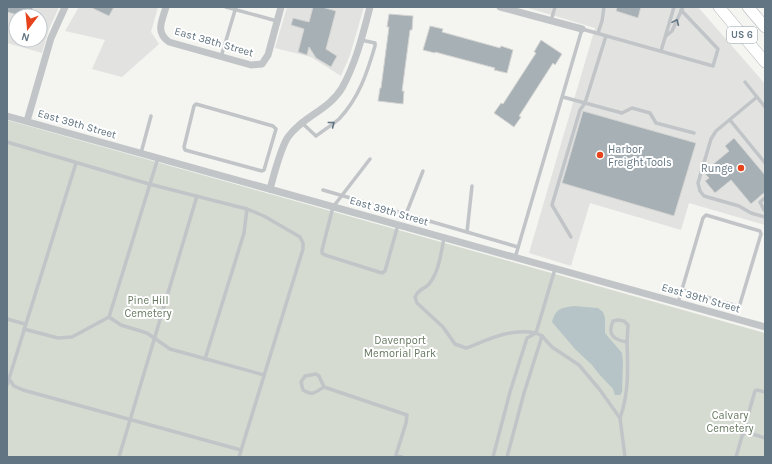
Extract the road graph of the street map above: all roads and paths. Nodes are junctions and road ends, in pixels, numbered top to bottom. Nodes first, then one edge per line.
1 (65, 7) edge
2 (166, 7) edge
3 (226, 7) edge
4 (281, 7) edge
5 (370, 7) edge
6 (500, 7) edge
7 (555, 7) edge
8 (604, 7) edge
9 (674, 7) edge
10 (719, 7) edge
11 (748, 7) edge
12 (235, 8) edge
13 (682, 9) edge
14 (277, 21) junction
15 (551, 21) junction
16 (765, 27) edge
17 (582, 29) junction
18 (598, 33) junction
19 (606, 36) junction
20 (666, 36) junction
21 (361, 40) junction
22 (661, 51) junction
23 (222, 57) junction
24 (765, 62) edge
25 (744, 82) dead end
26 (563, 97) junction
27 (757, 97) junction
28 (585, 103) junction
29 (765, 107) edge
30 (7, 116) edge
31 (151, 116) dead end
32 (730, 120) junction
33 (27, 121) junction
34 (302, 124) junction
35 (694, 134) dead end
36 (7, 142) edge
37 (271, 150) junction
38 (142, 153) junction
39 (282, 153) junction
40 (158, 158) junction
41 (370, 159) dead end
42 (76, 163) junction
43 (765, 164) edge
44 (423, 171) dead end
45 (149, 184) junction
46 (472, 186) dead end
47 (270, 189) junction
48 (323, 190) dead end
49 (197, 196) junction
50 (342, 196) junction
51 (765, 198) edge
52 (333, 207) junction
53 (247, 209) junction
54 (765, 210) edge
55 (406, 214) junction
56 (765, 217) edge
57 (398, 225) junction
58 (467, 232) junction
59 (572, 237) dead end
60 (444, 238) junction
61 (518, 247) junction
62 (515, 258) junction
63 (555, 269) junction
64 (682, 290) junction
65 (678, 303) junction
66 (109, 317) junction
67 (7, 319) edge
68 (25, 324) junction
69 (765, 328) edge
70 (24, 329) junction
71 (536, 333) junction
72 (542, 336) junction
73 (154, 339) junction
74 (627, 342) junction
75 (205, 359) junction
76 (264, 375) junction
77 (9, 379) junction
78 (7, 385) edge
79 (324, 387) junction
80 (765, 392) edge
81 (620, 418) junction
82 (130, 419) junction
83 (744, 434) junction
84 (765, 438) edge
85 (241, 450) junction
86 (396, 456) edge
87 (119, 457) edge
88 (239, 457) edge
89 (402, 457) edge
90 (493, 457) edge
91 (507, 457) edge
92 (625, 457) edge
93 (736, 457) edge

1 - 33 street
2 - 23 street, East 38th Street
3 - 12 lane
4 - 14 street
5 - 21 street
6 - 15 street
7 - 15 lane
8 - 18 lane
9 - 20 lane
10 - 24 main road, US 6
11 - 16 main road, US 6
12 - 14 lane
12 - 23 lane
20 -> 13 lane
13 - 22 lane
14 - 23 street, East 38th Street
15 - 17 street
17 - 18 lane
17 - 26 lane
18 - 19 lane
19 - 22 lane
19 - 28 lane
20 - 22 lane
21 - 34 street
34 -> 21 lane
25 - 27 lane
26 - 28 lane
26 - 61 lane
27 - 29 lane
27 - 32 lane
28 - 35 lane
28 - 59 lane
30 - 33 street, East 39th Street
31 - 38 lane
32 - 43 lane
32 - 56 lane
33 - 38 street, East 39th Street
34 - 39 street
36 - 42 lane
37 - 37 lane
37 - 39 lane
38 - 40 street, East 39th Street
39 - 47 street
40 - 45 lane
40 - 47 street, East 39th Street
41 - 50 lane
42 - 45 lane
42 - 68 lane
44 - 55 lane
45 - 49 lane
45 - 66 lane
46 - 58 lane
47 - 52 street, East 39th Street
48 - 50 lane
49 - 53 lane
49 - 73 lane
50 - 52 lane
50 - 55 lane
51 - 54 lane
52 - 57 street, East 39th Street
52 - 57 lane
53 - 75 lane
53 - 76 lane
55 - 58 lane
57 - 60 street, East 39th Street
58 - 61 lane
60 - 62 street, East 39th Street
60 - 71 lane
61 - 62 lane
62 - 63 street, East 39th Street
63 - 65 street, East 39th Street
63 - 71 lane
64 - 64 lane
64 - 65 lane
65 - 69 street, East 39th Street
66 - 70 lane
66 - 73 lane
67 - 68 lane
68 - 70 lane
70 - 77 lane
71 - 72 lane
71 - 90 lane
72 - 81 lane
72 - 91 lane
73 - 75 lane
73 - 82 lane
74 - 74 lane
74 - 81 lane
75 - 76 lane
76 - 85 lane
77 - 78 lane
77 - 82 lane
79 - 79 lane
79 - 86 lane
80 - 83 lane
81 - 92 lane
82 - 85 lane
82 - 87 lane
83 - 84 lane
83 - 93 lane
85 - 88 lane
86 - 89 lane

